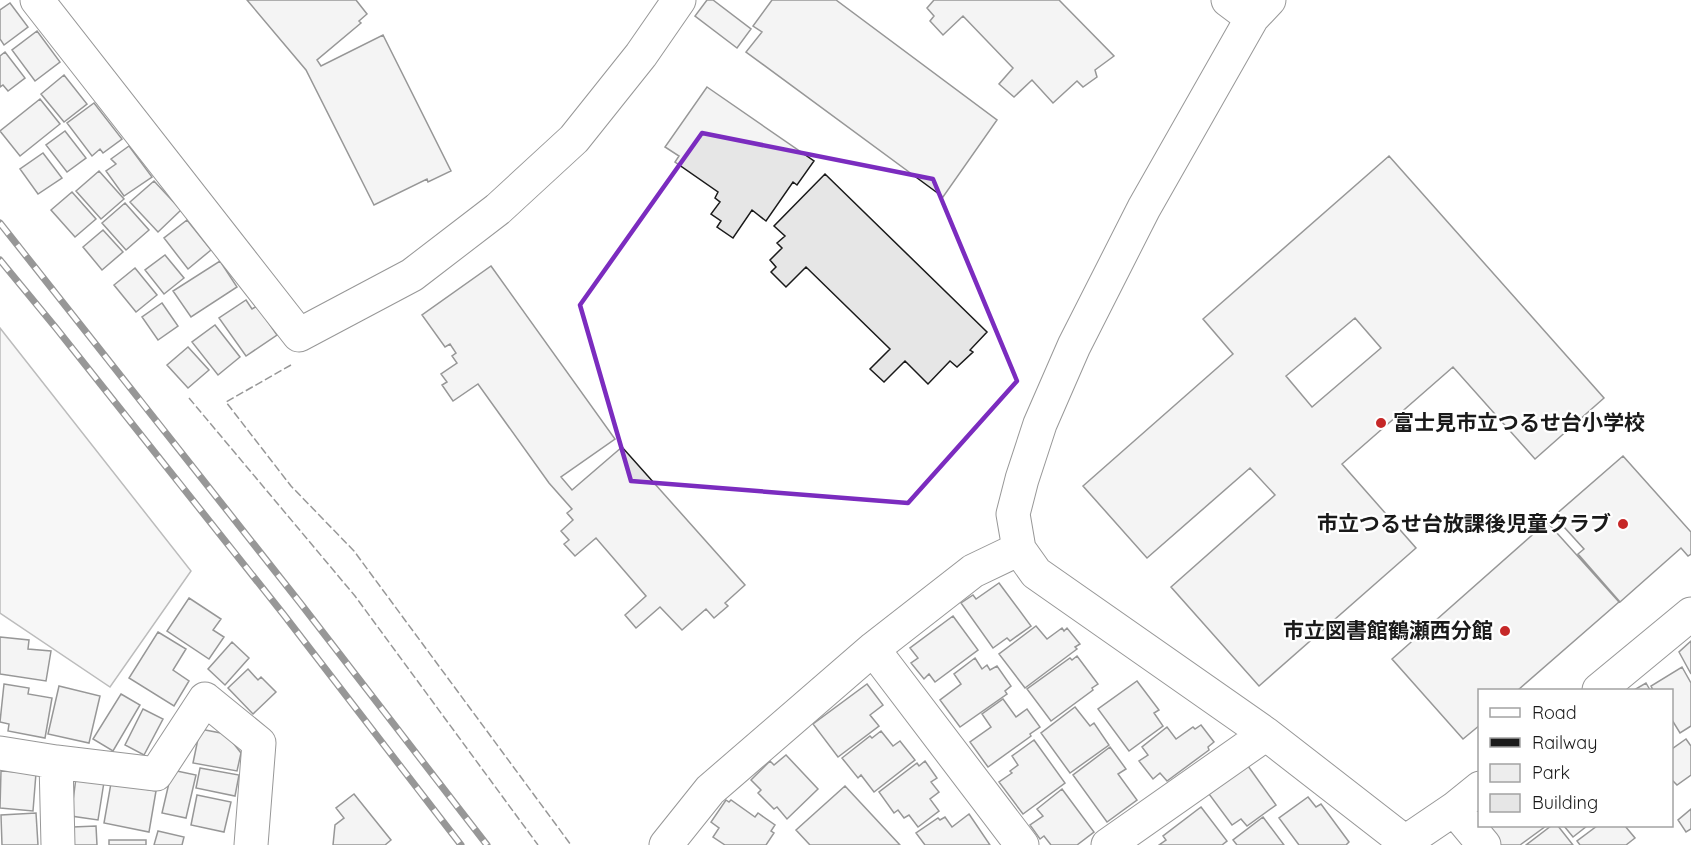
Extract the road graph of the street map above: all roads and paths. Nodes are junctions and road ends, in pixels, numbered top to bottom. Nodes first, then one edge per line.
1 (37, 0) edge
2 (679, 0) edge
3 (1250, 6) edge
4 (1019, 549) junction
5 (1691, 614) edge
6 (873, 649) junction
7 (1600, 689) edge
8 (1266, 734) junction
9 (0, 753) edge
10 (56, 762) junction
11 (1478, 789) edge
12 (1454, 808) junction
13 (1403, 844) edge
14 (58, 845) edge
15 (251, 845) edge
16 (666, 845) edge
17 (1022, 845) edge
18 (1108, 845) edge
19 (1484, 845) edge

1 - 2 street
3 - 4 street
4 - 6 street
4 - 8 street
5 - 7 street
6 - 16 street
6 - 17 street
8 - 13 street
8 - 18 street
9 - 10 street
10 - 14 street
10 - 15 street
11 - 12 street
12 - 13 street
12 - 19 street

